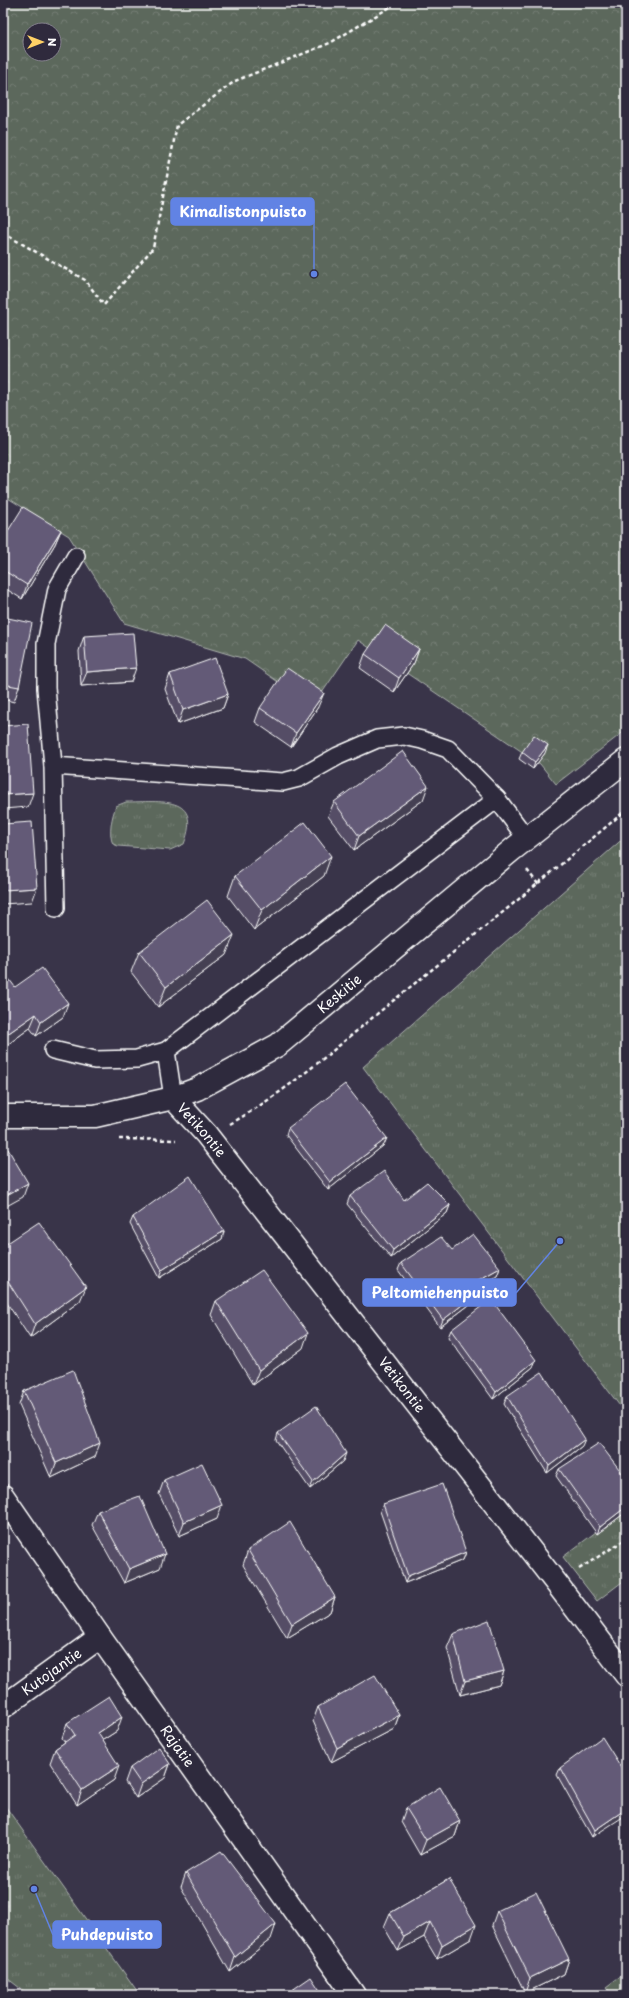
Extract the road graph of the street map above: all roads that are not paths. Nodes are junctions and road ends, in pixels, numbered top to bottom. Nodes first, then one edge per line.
1 (76, 556) dead end
2 (626, 760) edge
3 (53, 766) junction
4 (497, 799) junction
5 (527, 839) junction
6 (56, 908) dead end
7 (54, 1050) dead end
8 (166, 1051) junction
9 (173, 1098) junction
10 (3, 1116) edge
11 (3, 1496) edge
12 (100, 1637) junction
13 (626, 1675) edge
14 (3, 1707) edge
15 (354, 1995) edge

1 - 3 lane
2 - 5 street, Keskitie
3 - 4 lane
3 - 6 lane
4 - 5 lane
4 - 8 lane
5 - 9 street, Keskitie
7 - 8 lane
8 - 9 lane
9 - 10 street, Keskitie
9 - 13 street, Vetikontie
11 - 12 street, Rajatie
12 - 14 street, Kutojantie
12 - 15 street, Rajatie

